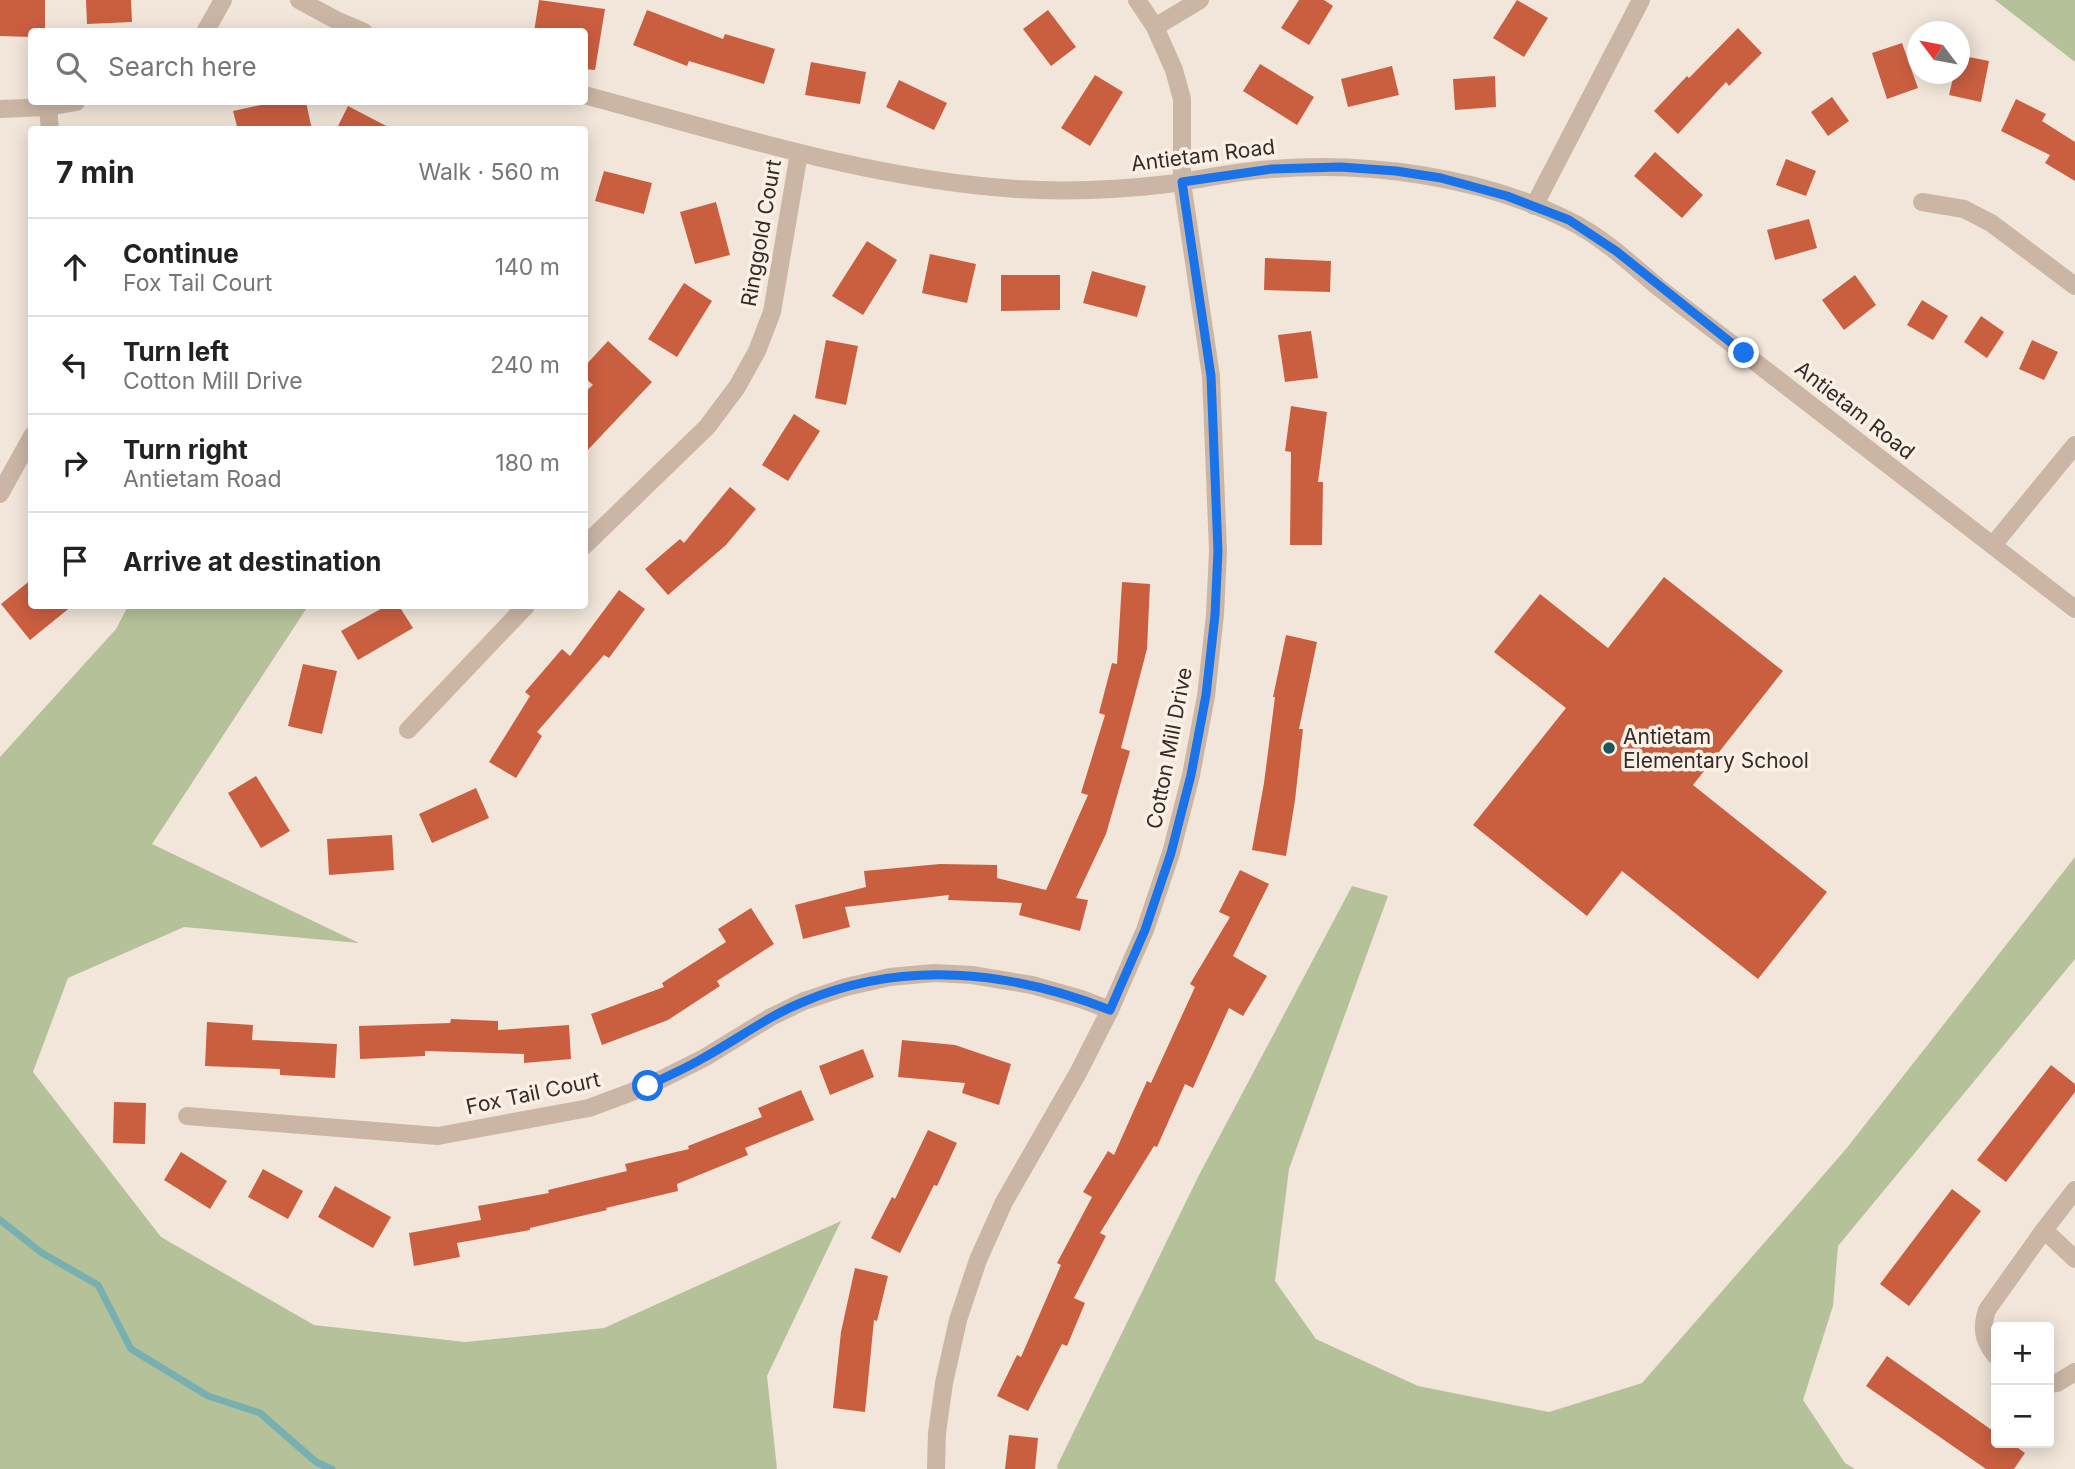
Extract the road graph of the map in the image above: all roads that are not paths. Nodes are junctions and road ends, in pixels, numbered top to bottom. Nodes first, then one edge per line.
1 (223, 0) edge
2 (299, 0) edge
3 (1137, 0) edge
4 (1200, 0) edge
5 (1641, 0) edge
6 (1155, 27) junction
7 (207, 28) edge
8 (355, 28) edge
9 (588, 96) edge
10 (59, 105) edge
11 (48, 107) junction
12 (0, 110) edge
13 (50, 126) edge
14 (799, 153) junction
15 (1182, 182) junction
16 (1922, 202) dead end
17 (1534, 206) junction
18 (2075, 286) edge
19 (28, 443) edge
20 (2075, 445) edge
21 (0, 494) edge
22 (588, 542) edge
23 (1993, 545) junction
24 (523, 609) edge
25 (2075, 609) edge
26 (408, 730) dead end
27 (1110, 1010) junction
28 (187, 1116) dead end
29 (2075, 1190) edge
30 (2044, 1230) junction
31 (2075, 1259) edge
32 (1991, 1350) edge
33 (2075, 1372) edge
34 (2054, 1383) edge
35 (936, 1469) edge

1 - 7 street
2 - 8 street
3 - 6 street, Cotton Mill Drive
4 - 6 street
5 - 17 street
6 - 15 street, Cotton Mill Drive
9 - 14 street, Antietam Road
10 - 11 street
11 - 12 street
11 - 13 street
14 - 15 street, Antietam Road
14 - 22 street, Ringgold Court
15 - 17 street, Antietam Road
15 - 27 street, Cotton Mill Drive
16 - 18 street
17 - 23 street, Antietam Road
19 - 21 street
20 - 23 street
23 - 25 street, Antietam Road
24 - 26 street
27 - 28 street, Fox Tail Court
27 - 35 street, Cotton Mill Drive
29 - 30 street
30 - 31 street
30 - 32 street
33 - 34 street

